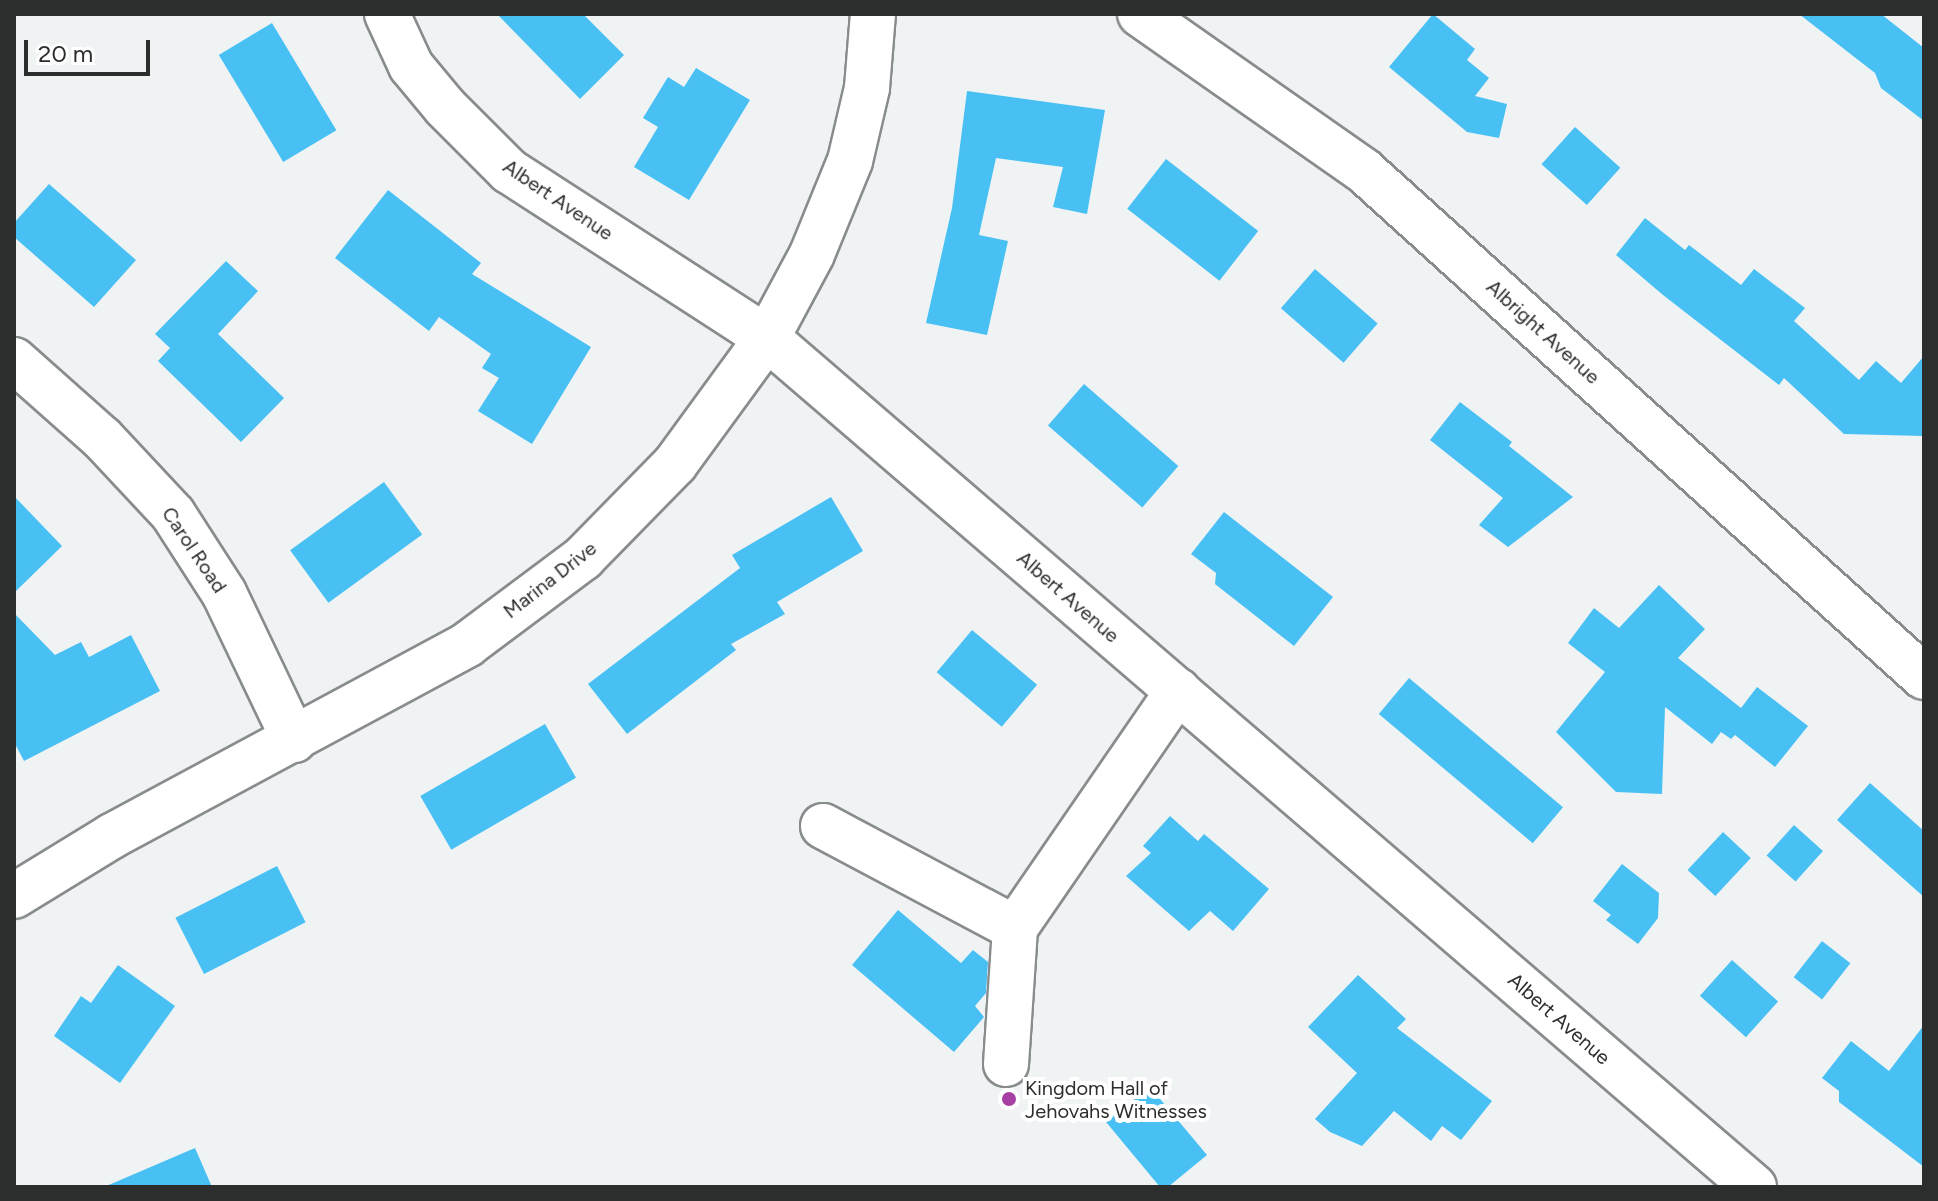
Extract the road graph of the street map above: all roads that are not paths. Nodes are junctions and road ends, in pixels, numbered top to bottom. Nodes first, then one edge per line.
1 (387, 14) edge
2 (873, 14) edge
3 (1140, 14) edge
4 (767, 338) junction
5 (14, 360) edge
6 (1924, 677) edge
7 (1178, 691) junction
8 (294, 740) junction
9 (823, 826) dead end
10 (14, 896) edge
11 (1015, 928) junction
12 (1006, 1064) dead end
13 (1754, 1187) edge

1 - 4 street, Albert Avenue
2 - 4 street, Marina Drive
3 - 6 street, Albright Avenue
4 - 7 street, Albert Avenue
4 - 8 street, Marina Drive
5 - 8 street, Carol Road
7 - 11 street
7 - 13 street, Albert Avenue
8 - 10 street, Marina Drive
9 - 11 street
11 - 12 street

